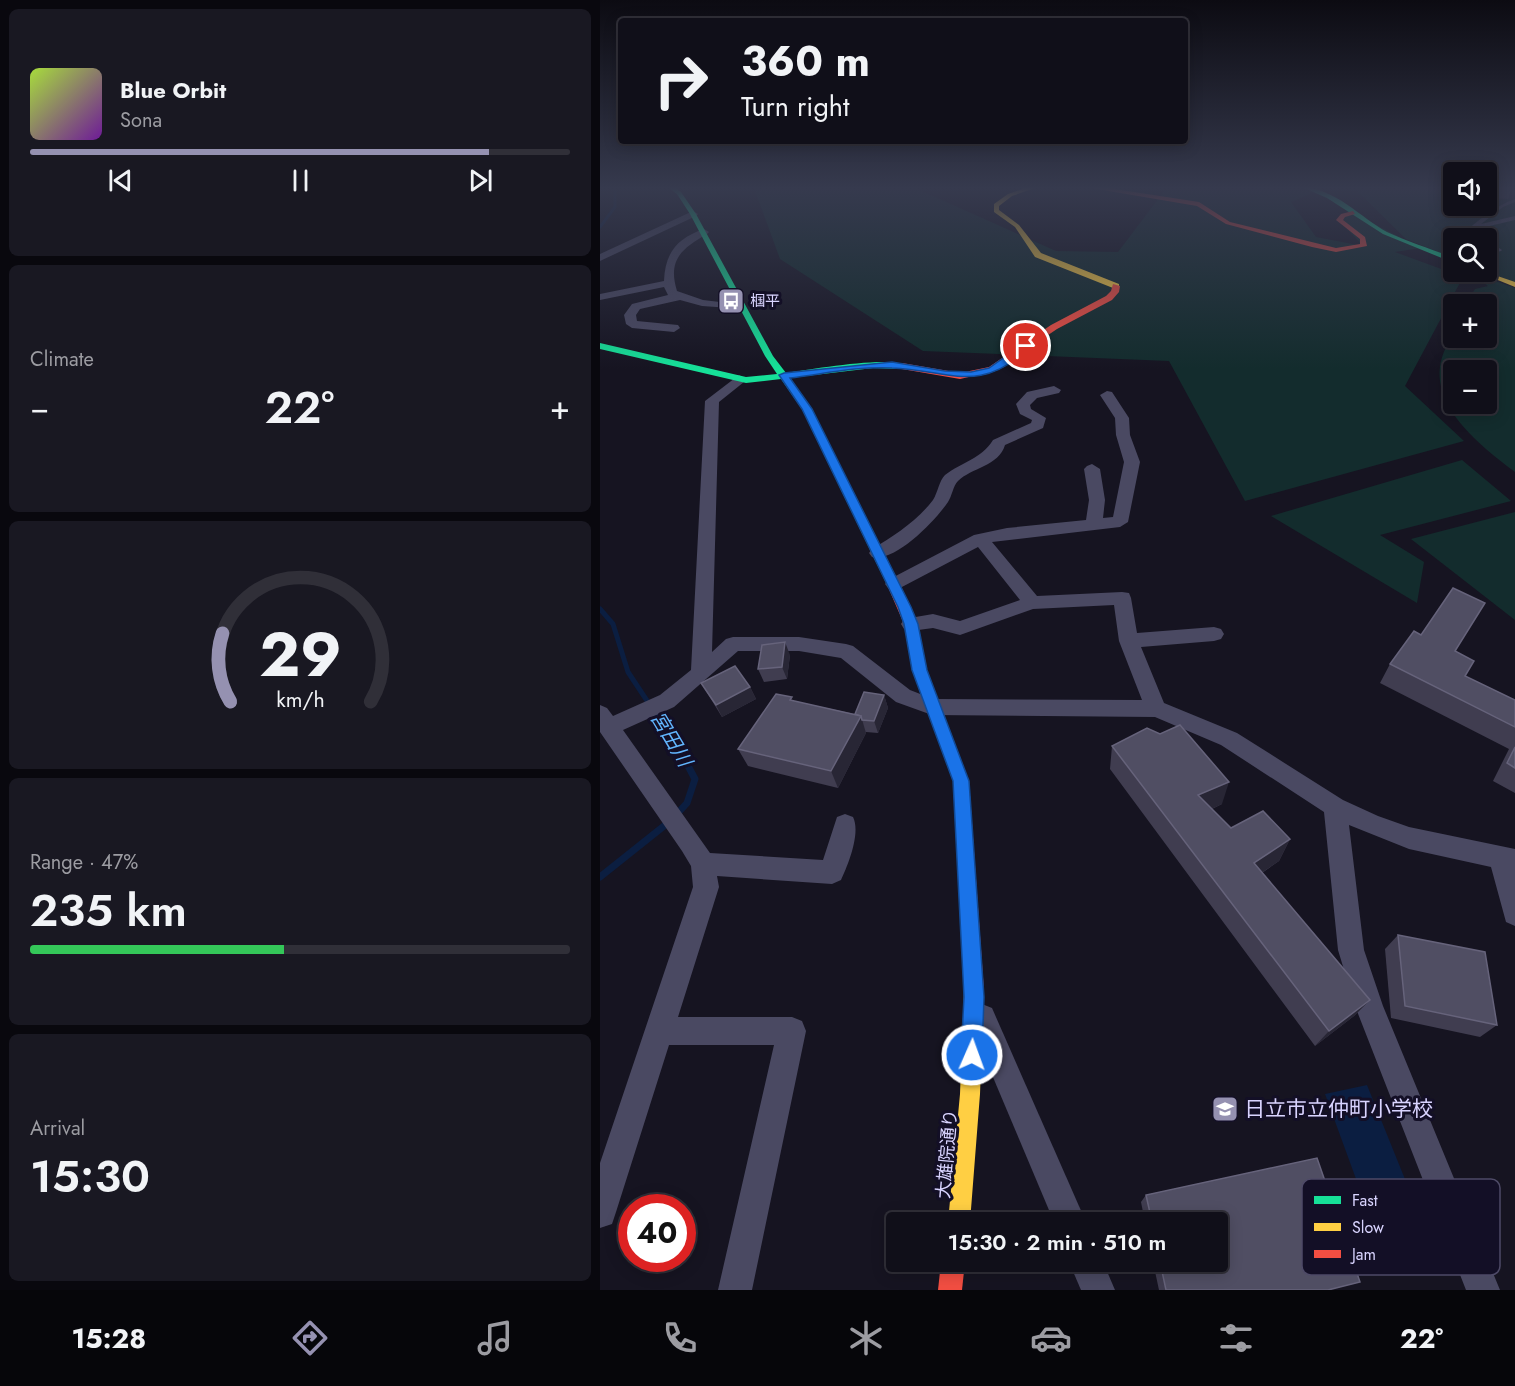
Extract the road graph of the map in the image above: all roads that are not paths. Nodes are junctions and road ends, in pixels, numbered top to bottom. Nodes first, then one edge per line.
1 (621, 248) edge
2 (680, 248) edge
3 (712, 248) edge
4 (1033, 248) edge
5 (1329, 248) edge
6 (1358, 248) edge
7 (1429, 248) edge
8 (1443, 253) edge
9 (600, 258) edge
10 (1497, 278) edge
11 (668, 283) junction
12 (1515, 285) edge
13 (600, 297) edge
14 (677, 297) junction
15 (741, 307) junction
16 (674, 328) dead end
17 (600, 346) edge
18 (784, 375) junction
19 (739, 379) junction
20 (1053, 390) dead end
21 (1107, 395) dead end
22 (1092, 469) dead end
23 (1094, 525) junction
24 (980, 539) junction
25 (878, 553) junction
26 (894, 584) junction
27 (1032, 603) junction
28 (911, 624) junction
29 (1214, 634) dead end
30 (1129, 641) junction
31 (700, 673) junction
32 (932, 706) junction
33 (1156, 709) junction
34 (604, 720) edge
35 (1335, 807) junction
36 (845, 825) dead end
37 (1508, 861) edge
38 (703, 864) junction
39 (1515, 914) edge
40 (974, 997) junction
41 (658, 1031) junction
42 (1438, 1179) edge
43 (600, 1212) edge
44 (960, 1212) edge
45 (1066, 1212) edge
46 (952, 1272) edge
47 (1090, 1272) edge
48 (1477, 1275) edge
49 (735, 1290) edge
50 (950, 1290) edge
51 (1098, 1290) edge
52 (1483, 1290) edge

1 - 9 street
2 - 11 street
3 - 15 street, 大雄院通り
4 - 18 street
5 - 6 street
7 - 8 street
10 - 12 street
11 - 13 street
11 - 14 street
14 - 15 street
14 - 16 street
15 - 18 street, 大雄院通り
17 - 19 street
18 - 19 street
18 - 25 street, 大雄院通り
19 - 31 street
20 - 25 street
21 - 23 street
22 - 23 street
23 - 24 street
24 - 26 street
24 - 27 street
25 - 26 street, 大雄院通り
26 - 28 street, 大雄院通り
27 - 28 street
27 - 30 street
28 - 32 street, 大雄院通り
29 - 30 street
30 - 33 street
31 - 32 street
31 - 34 street
32 - 33 street
32 - 40 street, 大雄院通り
33 - 35 street
34 - 38 street
35 - 37 street
35 - 42 street
36 - 38 street
37 - 39 street
38 - 41 street
40 - 44 street, 大雄院通り
40 - 45 street
41 - 43 street
41 - 49 street
46 - 50 street
47 - 51 street
48 - 52 street

